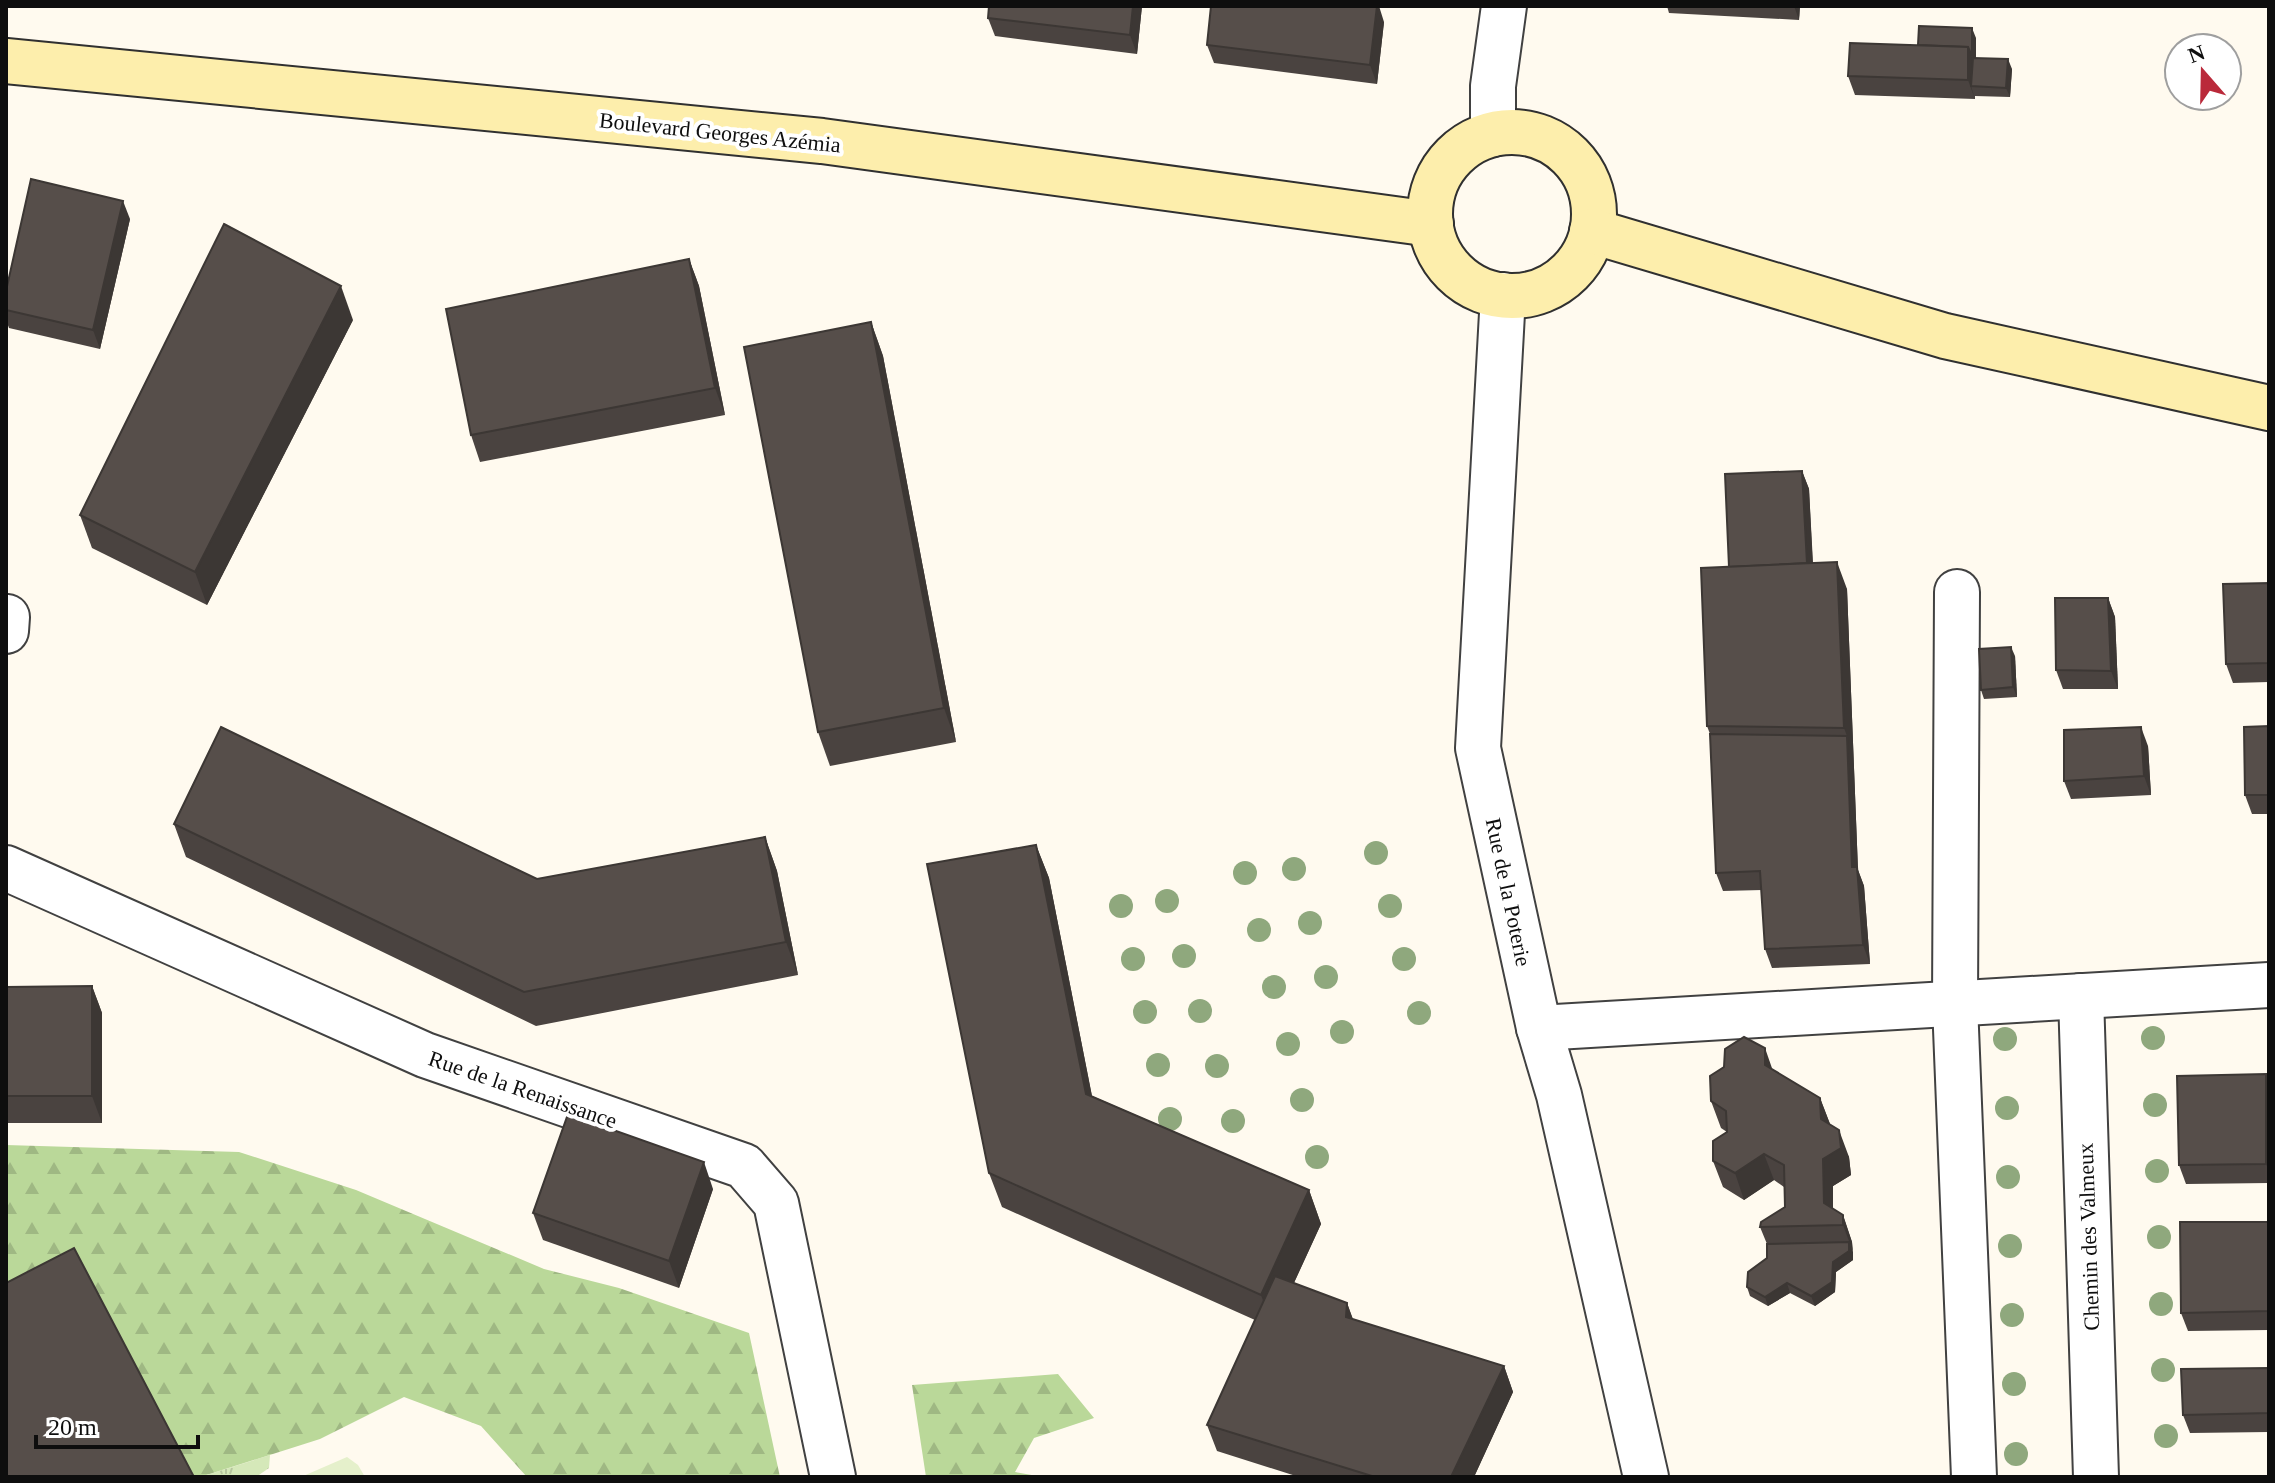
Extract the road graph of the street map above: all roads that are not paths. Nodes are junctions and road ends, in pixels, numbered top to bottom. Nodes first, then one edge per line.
1 (1504, 6) edge
2 (6, 61) edge
3 (1493, 134) junction
4 (1431, 224) junction
5 (1592, 231) junction
6 (1503, 295) junction
7 (2269, 408) edge
8 (1957, 592) dead end
9 (6, 868) edge
10 (2269, 985) edge
11 (2081, 996) junction
12 (1955, 1004) junction
13 (1539, 1028) junction
14 (833, 1477) edge
15 (1646, 1477) edge
16 (1974, 1477) edge
17 (2096, 1477) edge

1 - 3 street
2 - 4 street, Boulevard Georges Azémia
3 - 4 street
3 - 5 street
4 - 6 street
5 - 6 street
5 - 7 street
6 - 13 street, Rue de la Poterie
8 - 12 street
9 - 14 street, Rue de la Renaissance
10 - 11 street
11 - 12 street
11 - 17 street, Chemin des Valmeux
12 - 13 street
12 - 16 street
13 - 15 street, Rue de la Poterie

